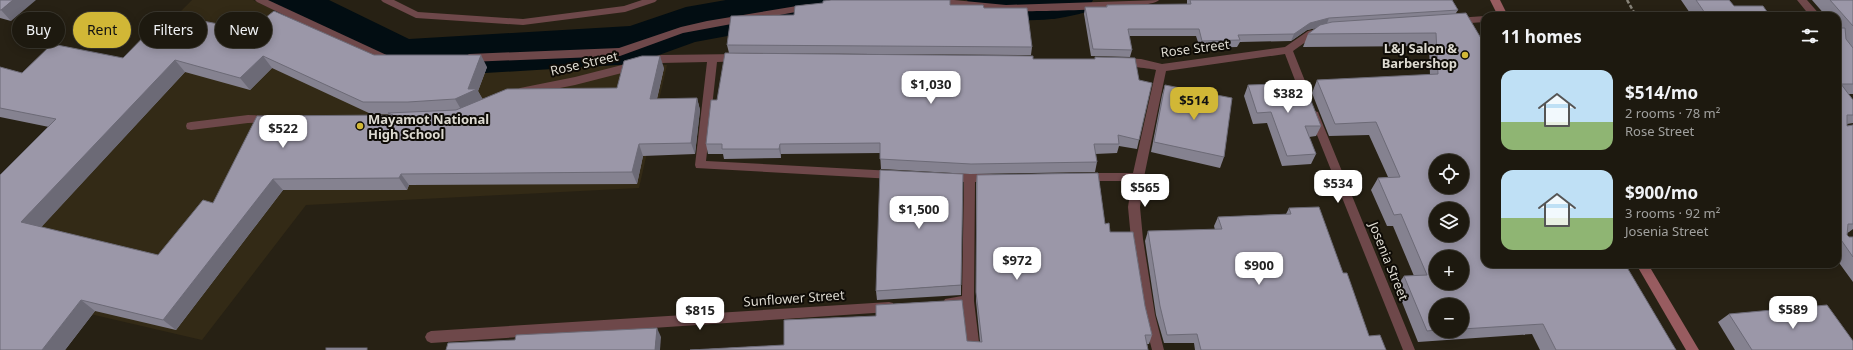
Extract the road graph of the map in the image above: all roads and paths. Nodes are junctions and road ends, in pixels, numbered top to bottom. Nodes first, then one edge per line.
1 (260, 0) edge
2 (386, 0) edge
3 (652, 0) edge
4 (917, 0) edge
5 (1154, 0) edge
6 (1496, 0) edge
7 (1627, 0) edge
8 (1802, 0) edge
9 (822, 5) edge
10 (1501, 12) edge
11 (1634, 12) edge
12 (1812, 12) edge
13 (1481, 19) edge
14 (1447, 21) edge
15 (1334, 29) edge
16 (1288, 50) junction
17 (748, 58) edge
18 (462, 59) edge
19 (712, 59) junction
20 (402, 61) edge
21 (1110, 62) edge
22 (1162, 68) junction
23 (508, 97) edge
24 (280, 119) edge
25 (191, 126) dead end
26 (906, 175) edge
27 (938, 177) edge
28 (1077, 177) edge
29 (1138, 177) junction
30 (970, 178) junction
31 (1000, 178) edge
32 (1644, 268) edge
33 (968, 301) junction
34 (936, 304) edge
35 (905, 306) edge
36 (431, 337) dead end
37 (974, 350) edge
38 (1158, 350) edge
39 (1410, 350) edge
40 (1693, 350) edge

1 - 20 street
2 - 3 street
4 - 5 street
6 - 10 main road
7 - 11 path
8 - 12 street
9 - 18 street
13 - 14 street
15 - 16 street, Rose Street
16 - 22 street, Rose Street
16 - 39 street, Josenia Street
17 - 19 street, Rose Street
19 - 23 street, Rose Street
19 - 26 street
21 - 22 street, Rose Street
22 - 29 street
24 - 25 street
27 - 30 street
28 - 29 street
29 - 38 street
30 - 31 street
30 - 33 street
32 - 40 main road
33 - 34 street
33 - 37 street
35 - 36 street, Sunflower Street

